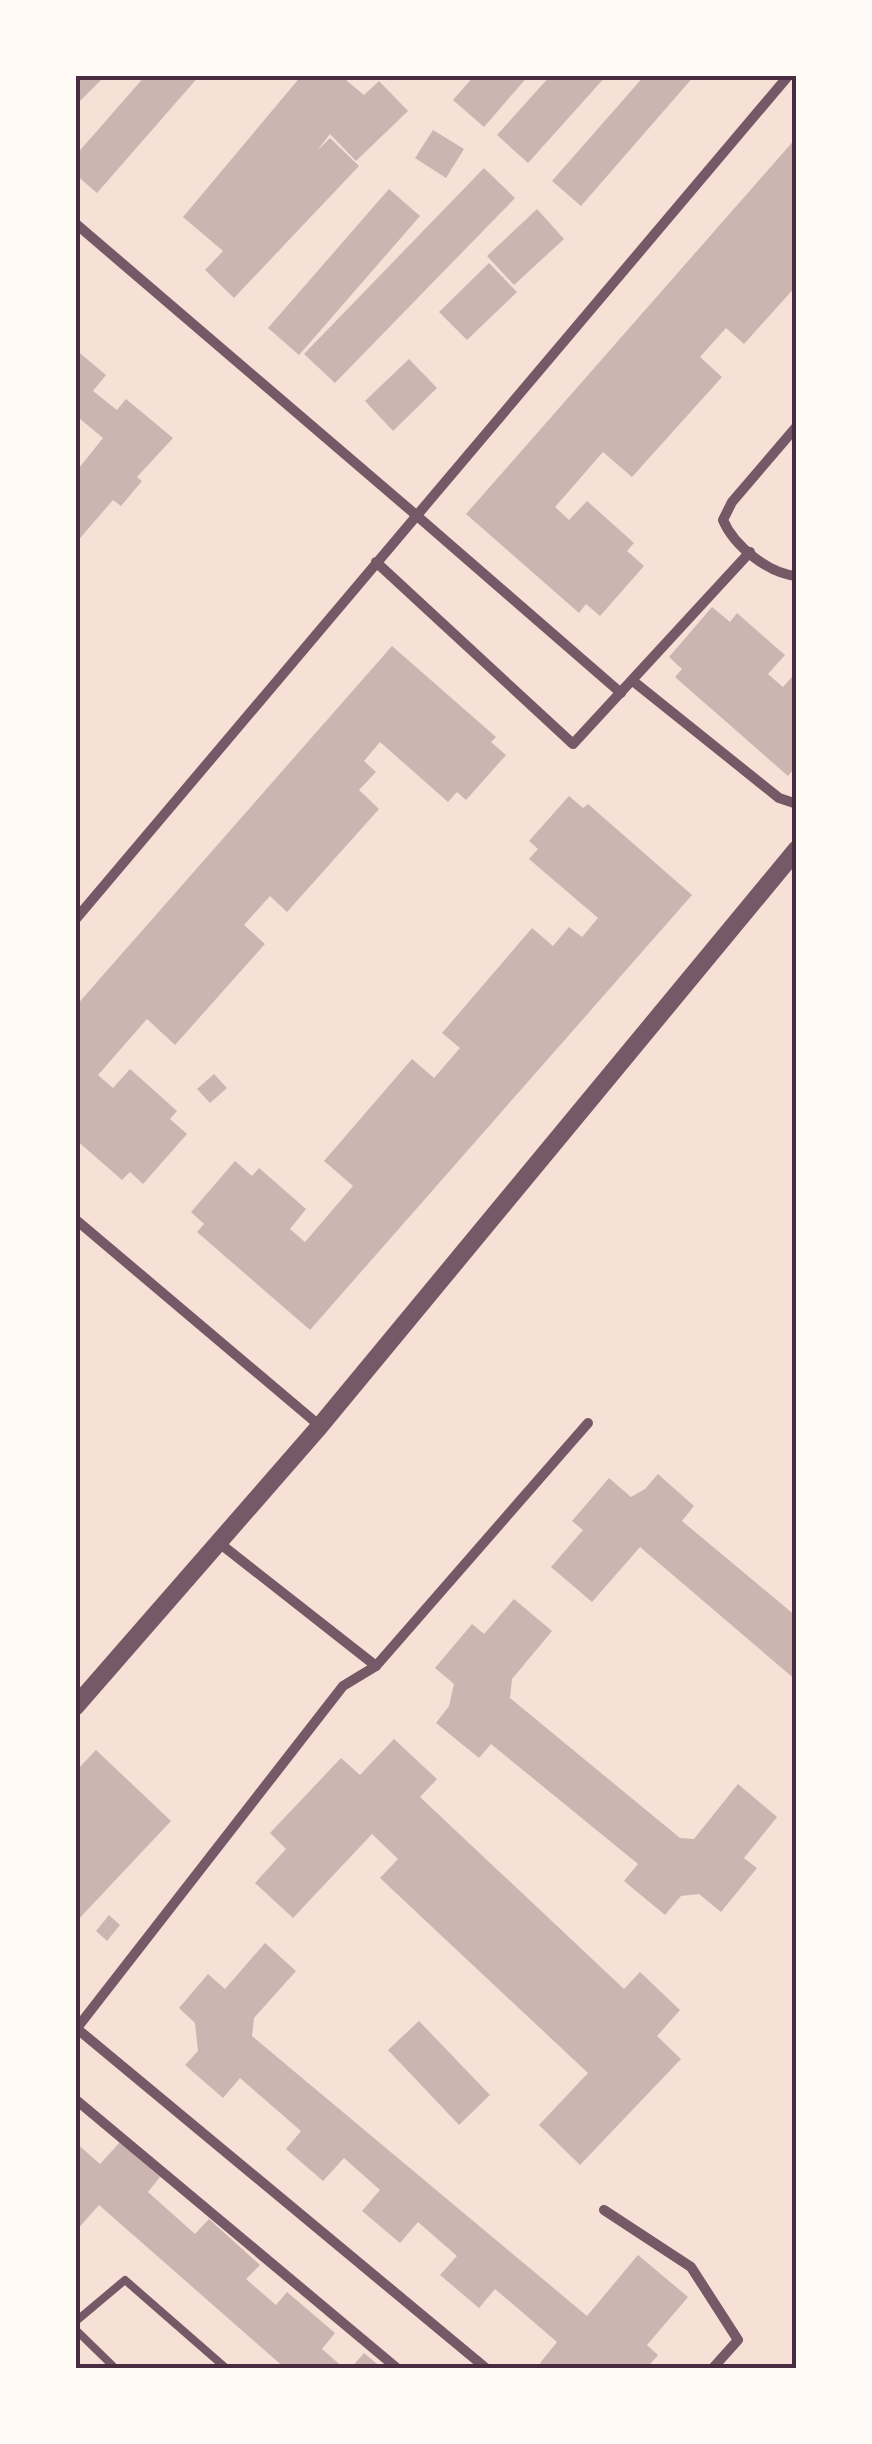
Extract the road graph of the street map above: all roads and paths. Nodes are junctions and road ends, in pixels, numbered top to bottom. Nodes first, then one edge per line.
1 (789, 75) edge
2 (75, 223) edge
3 (797, 426) edge
4 (416, 514) junction
5 (750, 552) junction
6 (376, 562) junction
7 (797, 576) edge
8 (633, 681) junction
9 (621, 693) junction
10 (797, 804) edge
11 (797, 850) edge
12 (75, 920) edge
13 (75, 1219) edge
14 (588, 1423) dead end
15 (320, 1426) junction
16 (218, 1542) junction
17 (376, 1666) junction
18 (75, 1707) edge
19 (76, 2028) edge
20 (75, 2099) edge
21 (604, 2210) dead end
22 (75, 2326) edge
23 (116, 2369) edge
24 (227, 2369) edge
25 (398, 2369) edge
26 (488, 2369) edge
27 (712, 2369) edge

1 - 4 street
2 - 4 street
3 - 5 street
4 - 6 street
4 - 9 street
5 - 7 street
5 - 8 street
6 - 9 street
6 - 12 street
8 - 9 street
8 - 10 street
11 - 15 street
13 - 15 street
14 - 17 street
15 - 16 street
16 - 17 street
16 - 18 street
17 - 19 street
19 - 26 street
20 - 25 street
21 - 27 street
22 - 23 lane
22 - 24 lane

